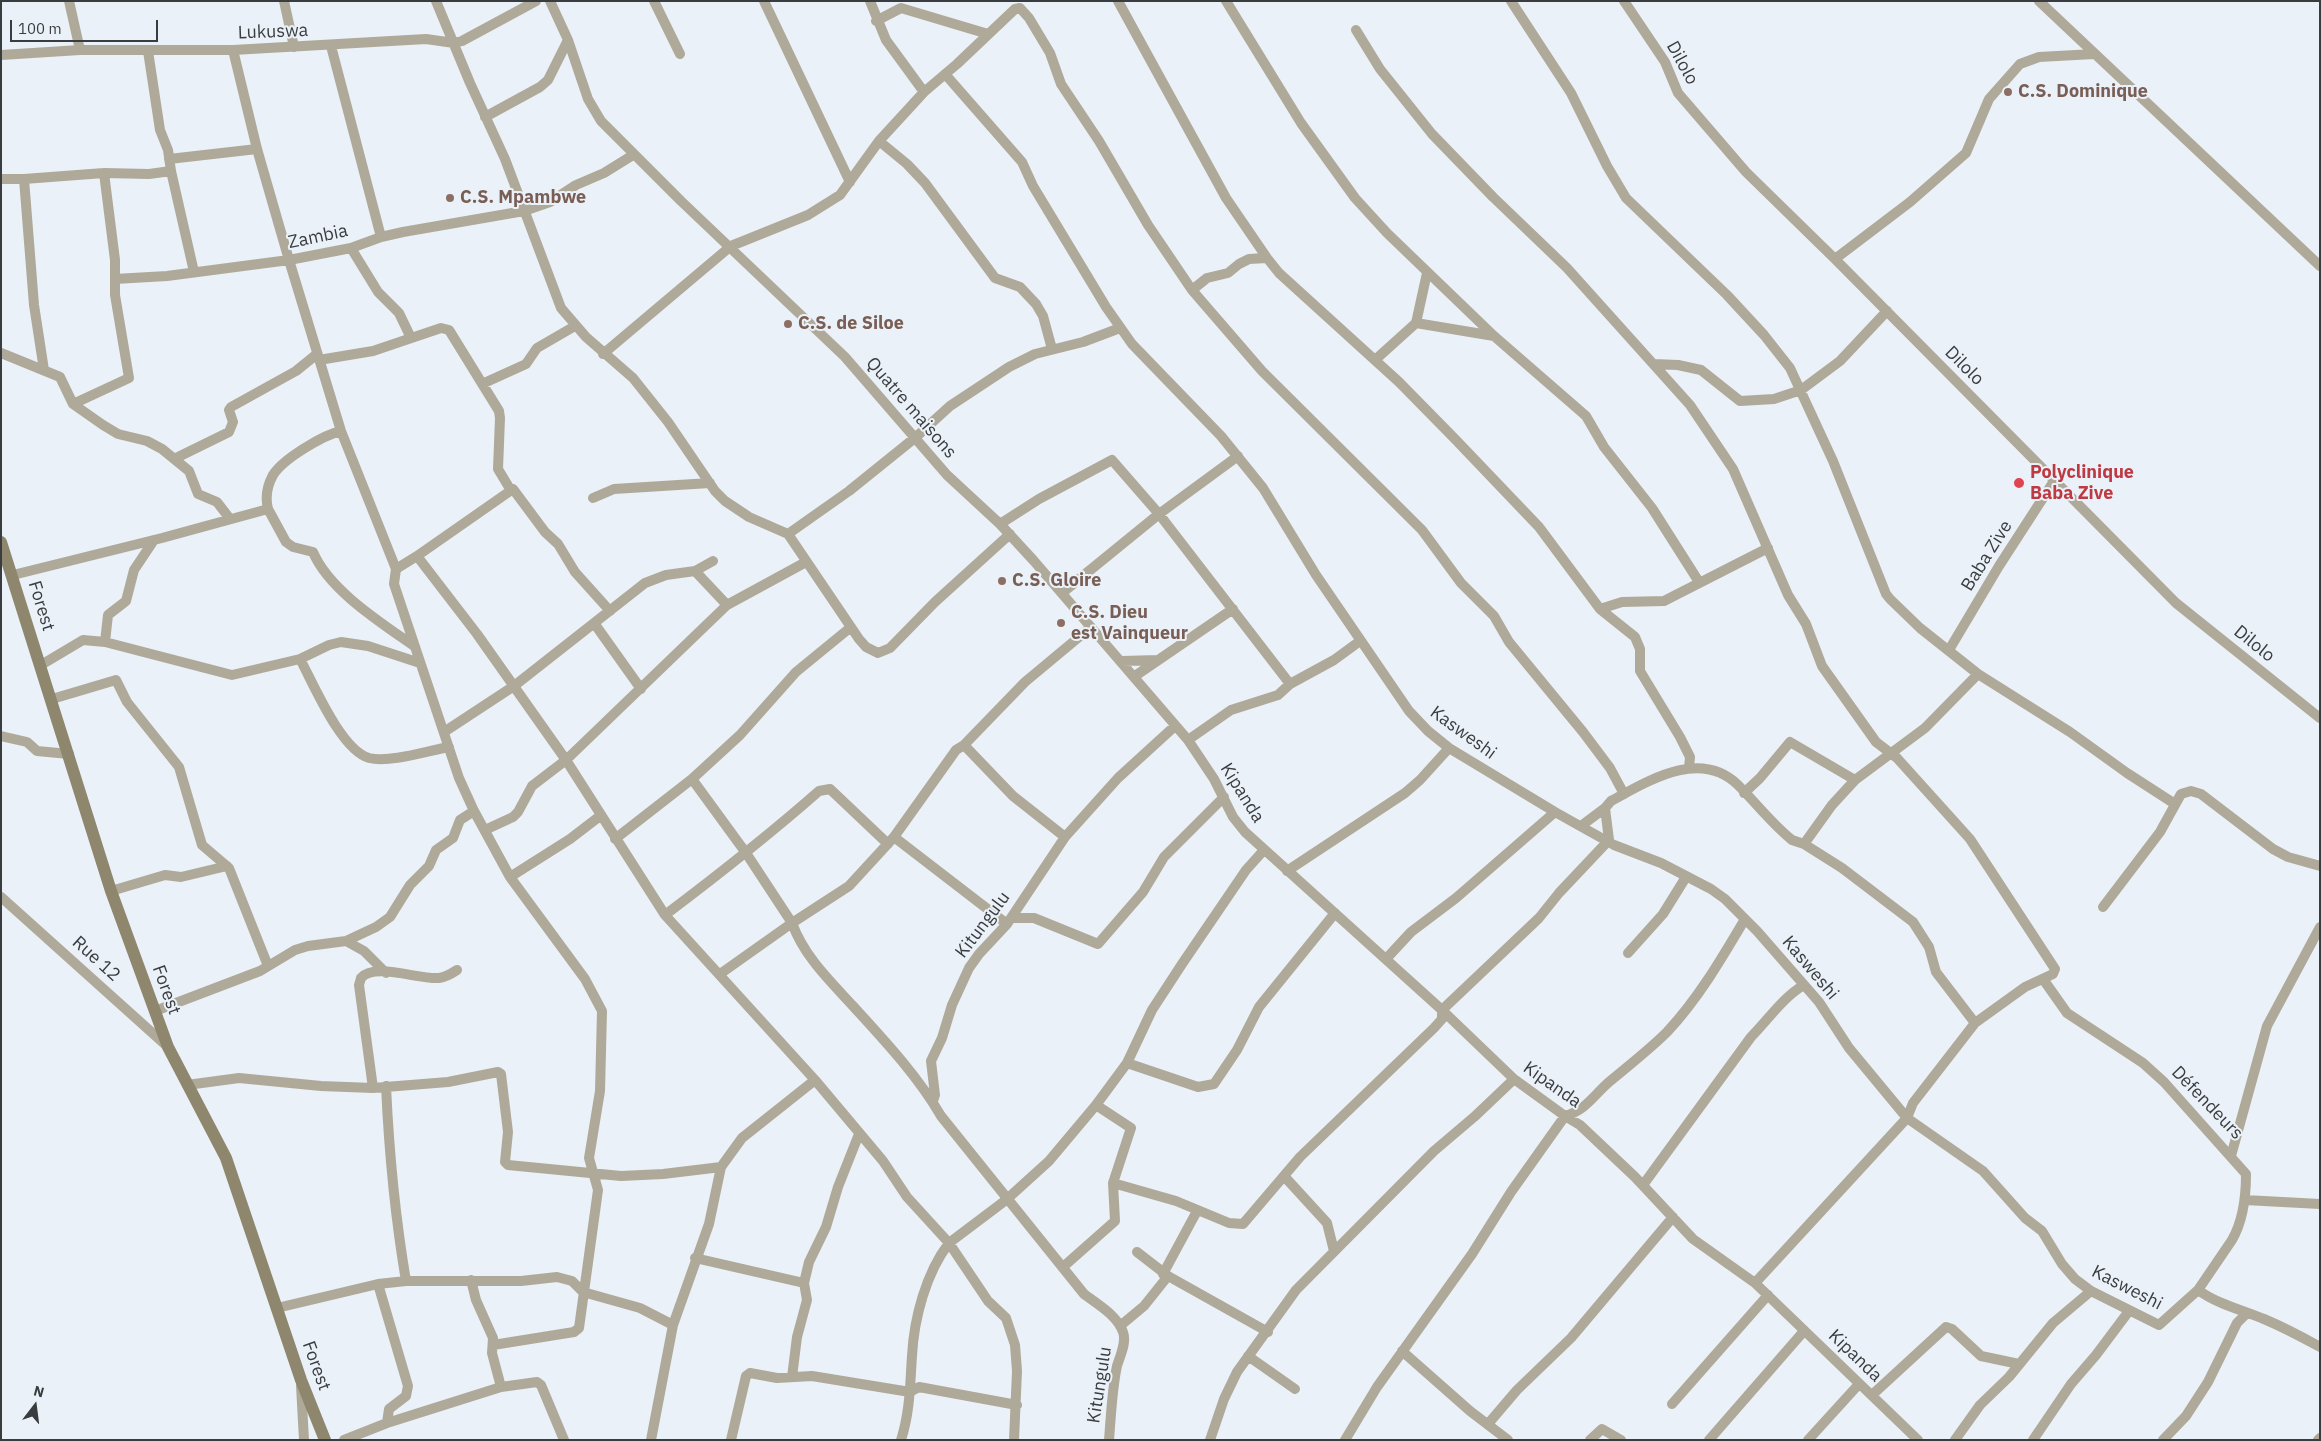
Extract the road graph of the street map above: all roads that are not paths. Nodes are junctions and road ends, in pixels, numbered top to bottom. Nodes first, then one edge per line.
1 (69, 1) edge
2 (284, 1) edge
3 (436, 1) edge
4 (536, 1) edge
5 (550, 1) edge
6 (654, 1) edge
7 (764, 1) edge
8 (870, 1) edge
9 (1118, 1) edge
10 (1226, 1) edge
11 (1511, 1) edge
12 (1624, 1) edge
13 (2039, 1) edge
14 (876, 21) junction
15 (1356, 30) dead end
16 (988, 34) junction
17 (568, 40) junction
18 (454, 43) junction
19 (331, 46) junction
20 (294, 47) junction
21 (80, 50) junction
22 (234, 50) junction
23 (148, 51) junction
24 (680, 54) dead end
25 (2094, 54) junction
26 (1, 55) edge
27 (945, 74) junction
28 (924, 92) junction
29 (485, 117) junction
30 (880, 141) junction
31 (257, 149) junction
32 (633, 155) junction
33 (169, 159) junction
34 (171, 171) junction
35 (104, 173) junction
36 (1, 179) edge
37 (24, 179) junction
38 (850, 182) junction
39 (524, 211) junction
40 (381, 236) junction
41 (731, 246) junction
42 (351, 248) junction
43 (1267, 258) junction
44 (1835, 259) junction
45 (289, 260) junction
46 (2320, 266) edge
47 (194, 272) junction
48 (1427, 272) junction
49 (115, 278) junction
50 (1192, 290) junction
51 (1887, 311) junction
52 (1416, 323) junction
53 (576, 326) junction
54 (1120, 328) junction
55 (1494, 336) junction
56 (411, 338) junction
57 (1052, 349) junction
58 (1, 352) edge
59 (603, 354) junction
60 (318, 357) junction
61 (1375, 360) junction
62 (1655, 364) junction
63 (44, 370) junction
64 (482, 384) junction
65 (1801, 390) junction
66 (74, 404) junction
67 (341, 431) junction
68 (916, 438) junction
69 (1238, 456) junction
70 (174, 460) junction
71 (2054, 481) junction
72 (710, 483) junction
73 (510, 489) junction
74 (593, 498) dead end
75 (268, 509) junction
76 (1159, 514) junction
77 (230, 519) junction
78 (1000, 524) junction
79 (788, 534) junction
80 (1010, 534) junction
81 (154, 540) junction
82 (2, 545) edge
83 (1768, 548) junction
84 (417, 556) junction
85 (713, 561) dead end
86 (806, 562) junction
87 (396, 569) junction
88 (695, 571) junction
89 (13, 575) junction
90 (1698, 582) junction
91 (1062, 593) junction
92 (727, 605) junction
93 (1233, 609) junction
94 (1600, 609) junction
95 (610, 611) junction
96 (594, 623) junction
97 (851, 627) junction
98 (1091, 627) junction
99 (1360, 641) junction
100 (105, 642) junction
101 (414, 646) junction
102 (1949, 650) junction
103 (300, 659) junction
104 (1158, 660) junction
105 (1122, 661) junction
106 (420, 663) junction
107 (41, 665) junction
108 (1978, 674) junction
109 (1135, 676) junction
110 (1290, 684) junction
111 (514, 686) junction
112 (641, 689) junction
113 (52, 699) junction
114 (2320, 718) edge
115 (1175, 726) junction
116 (444, 732) junction
117 (1, 736) edge
118 (1188, 740) junction
119 (964, 745) junction
120 (449, 747) junction
121 (1450, 748) junction
122 (69, 754) junction
123 (1892, 754) junction
124 (566, 760) junction
125 (1689, 768) junction
126 (692, 779) junction
127 (1855, 780) junction
128 (1744, 792) junction
129 (1624, 794) junction
130 (1224, 797) junction
131 (2175, 804) junction
132 (1605, 808) junction
133 (474, 811) junction
134 (1555, 812) junction
135 (600, 816) junction
136 (1581, 826) junction
137 (485, 830) junction
138 (1065, 837) junction
139 (615, 839) junction
140 (1609, 840) junction
141 (891, 841) junction
142 (1804, 844) junction
143 (1264, 850) junction
144 (746, 853) junction
145 (227, 866) junction
146 (2320, 866) edge
147 (1287, 871) junction
148 (510, 877) junction
149 (1686, 877) junction
150 (111, 891) junction
151 (1, 897) edge
152 (2103, 907) dead end
153 (1335, 913) junction
154 (665, 915) junction
155 (1745, 919) junction
156 (1009, 921) junction
157 (792, 923) junction
158 (2320, 928) edge
159 (346, 941) junction
160 (1628, 953) dead end
161 (1386, 959) junction
162 (268, 966) junction
163 (457, 970) dead end
164 (386, 973) junction
165 (720, 974) junction
166 (2043, 979) junction
167 (1804, 985) junction
168 (1442, 1010) junction
169 (155, 1011) junction
170 (1975, 1023) junction
171 (168, 1047) junction
172 (1127, 1063) junction
173 (931, 1068) junction
174 (916, 1079) junction
175 (1514, 1079) junction
176 (815, 1080) junction
177 (187, 1085) junction
178 (386, 1086) junction
179 (373, 1088) junction
180 (933, 1101) junction
181 (1096, 1105) junction
182 (1565, 1116) junction
183 (1907, 1118) junction
184 (859, 1134) junction
185 (2231, 1156) junction
186 (721, 1167) junction
187 (594, 1174) junction
188 (1284, 1176) junction
189 (1112, 1183) junction
190 (1643, 1185) junction
191 (1006, 1200) junction
192 (2245, 1200) junction
193 (2320, 1204) edge
194 (1197, 1211) junction
195 (1672, 1217) junction
196 (950, 1243) junction
197 (1334, 1251) junction
198 (1137, 1252) dead end
199 (695, 1258) junction
200 (1063, 1267) junction
201 (1166, 1275) junction
202 (471, 1280) junction
203 (406, 1281) junction
204 (804, 1283) junction
205 (1755, 1283) junction
206 (378, 1284) junction
207 (2198, 1290) junction
208 (2091, 1291) junction
209 (583, 1292) junction
210 (1768, 1295) junction
211 (277, 1308) junction
212 (2129, 1311) junction
213 (2246, 1314) junction
214 (673, 1325) junction
215 (1120, 1326) junction
216 (1804, 1330) junction
217 (1268, 1332) junction
218 (493, 1345) junction
219 (2320, 1347) edge
220 (1402, 1351) junction
221 (1248, 1356) junction
222 (2019, 1364) junction
223 (792, 1377) junction
224 (301, 1380) junction
225 (1859, 1384) junction
226 (501, 1387) junction
227 (1295, 1388) dead end
228 (910, 1392) junction
229 (1872, 1395) junction
230 (1672, 1404) dead end
231 (1017, 1405) junction
232 (387, 1423) junction
233 (1488, 1424) junction
234 (304, 1440) edge
235 (325, 1440) edge
236 (344, 1440) edge
237 (564, 1440) edge
238 (651, 1440) edge
239 (731, 1440) edge
240 (901, 1440) edge
241 (1014, 1440) edge
242 (1109, 1440) edge
243 (1210, 1440) edge
244 (1345, 1440) edge
245 (1508, 1440) edge
246 (1590, 1440) edge
247 (1621, 1440) edge
248 (1709, 1440) edge
249 (1808, 1440) edge
250 (1918, 1440) edge
251 (1955, 1440) edge
252 (2033, 1440) edge
253 (2164, 1440) edge

1 - 21 street
2 - 20 street
3 - 18 street
4 - 18 street
5 - 17 street, Quatre maisons
6 - 24 street
7 - 38 street
8 - 14 street
9 - 43 street
10 - 48 street
11 - 65 street
12 - 44 street, Dilolo
13 - 25 street
14 - 16 street
14 - 28 street
15 - 62 street
16 - 27 street
16 - 50 street
17 - 29 street
17 - 32 street, Quatre maisons
18 - 19 street, Lukuswa
18 - 29 street
19 - 20 street, Lukuswa
19 - 40 street
20 - 22 street, Lukuswa
21 - 23 street, Lukuswa
21 - 26 street, Lukuswa
22 - 23 street, Lukuswa
22 - 31 street
23 - 33 street
25 - 44 street
25 - 46 street
27 - 28 street
27 - 54 street, Kasweshi
28 - 30 street
29 - 39 street
30 - 38 street
30 - 57 street
31 - 33 street
31 - 45 street
32 - 39 street, Zambia
32 - 41 street, Quatre maisons
33 - 34 street
34 - 35 street
34 - 47 street
35 - 37 street
35 - 49 street
36 - 37 street
37 - 63 street
38 - 41 street
39 - 40 street, Zambia
39 - 53 street
40 - 42 street, Zambia
41 - 59 street
41 - 68 street, Quatre maisons
42 - 45 street, Zambia
42 - 56 street
43 - 50 street
43 - 61 street
44 - 51 street, Dilolo
45 - 47 street, Zambia
45 - 60 street
47 - 49 street, Zambia
48 - 52 street
48 - 55 street
49 - 66 street
50 - 129 street
51 - 65 street
51 - 71 street, Dilolo
52 - 55 street
52 - 61 street
53 - 59 street
53 - 64 street
54 - 57 street
54 - 69 street, Kasweshi
55 - 90 street
56 - 60 street
56 - 64 street
57 - 68 street
58 - 63 street
59 - 72 street
60 - 67 street
60 - 70 street
61 - 94 street
62 - 65 street
62 - 83 street
63 - 66 street
64 - 73 street
65 - 102 street
66 - 70 street
67 - 75 street
67 - 87 street
68 - 78 street, Quatre maisons
68 - 79 street
69 - 76 street
69 - 99 street, Kasweshi
70 - 77 street
71 - 102 street, Baba Zive
71 - 114 street, Dilolo
72 - 74 street
72 - 79 street
73 - 84 street
73 - 95 street
75 - 77 street
75 - 101 street
76 - 78 street
76 - 91 street
76 - 93 street
77 - 81 street
78 - 80 street, Quatre maisons
79 - 86 street
80 - 91 street, Quatre maisons
80 - 97 street
81 - 89 street
81 - 100 street
82 - 89 street, Forest
83 - 90 street
83 - 123 street
84 - 87 street
84 - 111 street
85 - 88 street
86 - 92 street
86 - 97 street
87 - 101 street
88 - 92 street
88 - 95 street
89 - 107 street, Forest
90 - 94 street
91 - 98 street, Quatre maisons
92 - 112 street
93 - 104 street
93 - 110 street
94 - 125 street
95 - 96 street
96 - 111 street
96 - 112 street
97 - 126 street
98 - 105 street, Quatre maisons
98 - 119 street
99 - 110 street
99 - 121 street, Kasweshi
100 - 103 street
100 - 107 street
101 - 106 street
102 - 108 street
103 - 106 street
103 - 120 street
104 - 105 street
104 - 109 street
105 - 109 street, Quatre maisons
106 - 116 street
107 - 113 street, Forest
108 - 123 street
108 - 131 street
109 - 115 street, Quatre maisons
110 - 118 street
111 - 116 street
111 - 124 street
112 - 124 street
113 - 122 street, Forest
113 - 145 street
115 - 118 street, Quatre maisons
115 - 138 street, Kitungulu
116 - 120 street
117 - 122 street
118 - 130 street, Kipanda
119 - 138 street
119 - 141 street
120 - 133 street
121 - 134 street, Kasweshi
121 - 147 street
122 - 150 street, Forest
123 - 127 street
123 - 166 street
124 - 135 street
124 - 137 street
125 - 128 street
125 - 129 street
126 - 139 street
126 - 144 street
127 - 128 street
127 - 142 street
128 - 142 street
129 - 132 street
130 - 143 street, Kipanda
130 - 156 street
131 - 146 street
131 - 152 street
132 - 136 street
132 - 140 street
133 - 137 street
133 - 159 street
134 - 136 street, Kasweshi
134 - 161 street
135 - 139 street
135 - 148 street
136 - 140 street, Kasweshi
137 - 148 street
138 - 156 street, Kitungulu
139 - 154 street
140 - 149 street, Kasweshi
140 - 168 street
141 - 144 street
141 - 156 street
141 - 157 street
142 - 170 street
143 - 147 street, Kipanda
143 - 172 street
144 - 154 street
144 - 157 street
145 - 150 street
145 - 162 street
147 - 153 street, Kipanda
148 - 187 street
149 - 155 street, Kasweshi
149 - 160 street
150 - 169 street, Forest
151 - 171 street, Rue 12
153 - 161 street, Kipanda
153 - 172 street
154 - 165 street
155 - 167 street, Kasweshi
155 - 182 street
156 - 173 street, Kitungulu
157 - 165 street
157 - 174 street
158 - 185 street, Défendeurs
159 - 162 street
159 - 164 street
161 - 168 street, Kipanda
162 - 169 street
163 - 164 street
164 - 179 street
165 - 176 street
166 - 170 street
166 - 185 street, Défendeurs
167 - 183 street, Kasweshi
167 - 190 street
168 - 175 street, Kipanda
168 - 188 street
169 - 171 street, Forest
170 - 183 street
171 - 177 street, Forest
172 - 181 street
173 - 174 street
173 - 180 street, Kitungulu
174 - 180 street
175 - 182 street, Kipanda
175 - 197 street
176 - 184 street
176 - 186 street
177 - 179 street
177 - 211 street, Forest
178 - 179 street
178 - 187 street
178 - 203 street
180 - 191 street, Kitungulu
181 - 189 street
181 - 191 street
182 - 190 street, Kipanda
182 - 220 street
183 - 205 street
183 - 208 street, Kasweshi
184 - 196 street
184 - 204 street
185 - 192 street
186 - 187 street
186 - 199 street
187 - 209 street
188 - 194 street
188 - 197 street
189 - 194 street
189 - 200 street
190 - 195 street, Kipanda
191 - 196 street
191 - 200 street, Kitungulu
192 - 193 street
192 - 207 street
194 - 201 street
195 - 205 street, Kipanda
195 - 233 street
196 - 228 street
196 - 231 street
197 - 217 street
198 - 201 street
199 - 204 street
199 - 214 street
200 - 215 street, Kitungulu
201 - 215 street
201 - 217 street
202 - 203 street
202 - 209 street
202 - 218 street
203 - 206 street
204 - 223 street
205 - 210 street, Kipanda
206 - 211 street
206 - 232 street
207 - 212 street, Kasweshi
207 - 213 street
208 - 212 street, Kasweshi
208 - 222 street
209 - 214 street
209 - 218 street
210 - 216 street, Kipanda
210 - 230 street
211 - 224 street, Forest
212 - 252 street
213 - 219 street
213 - 253 street
214 - 238 street
215 - 242 street, Kitungulu
216 - 225 street, Kipanda
216 - 248 street
217 - 221 street
218 - 226 street
220 - 233 street
220 - 244 street
221 - 227 street
221 - 243 street
222 - 229 street
222 - 251 street
223 - 228 street
223 - 239 street
224 - 234 street
224 - 235 street, Forest
225 - 229 street, Kipanda
225 - 249 street
226 - 232 street
226 - 237 street
228 - 231 street
228 - 240 street
229 - 250 street, Kipanda
231 - 241 street
232 - 236 street
233 - 245 street
246 - 247 street

